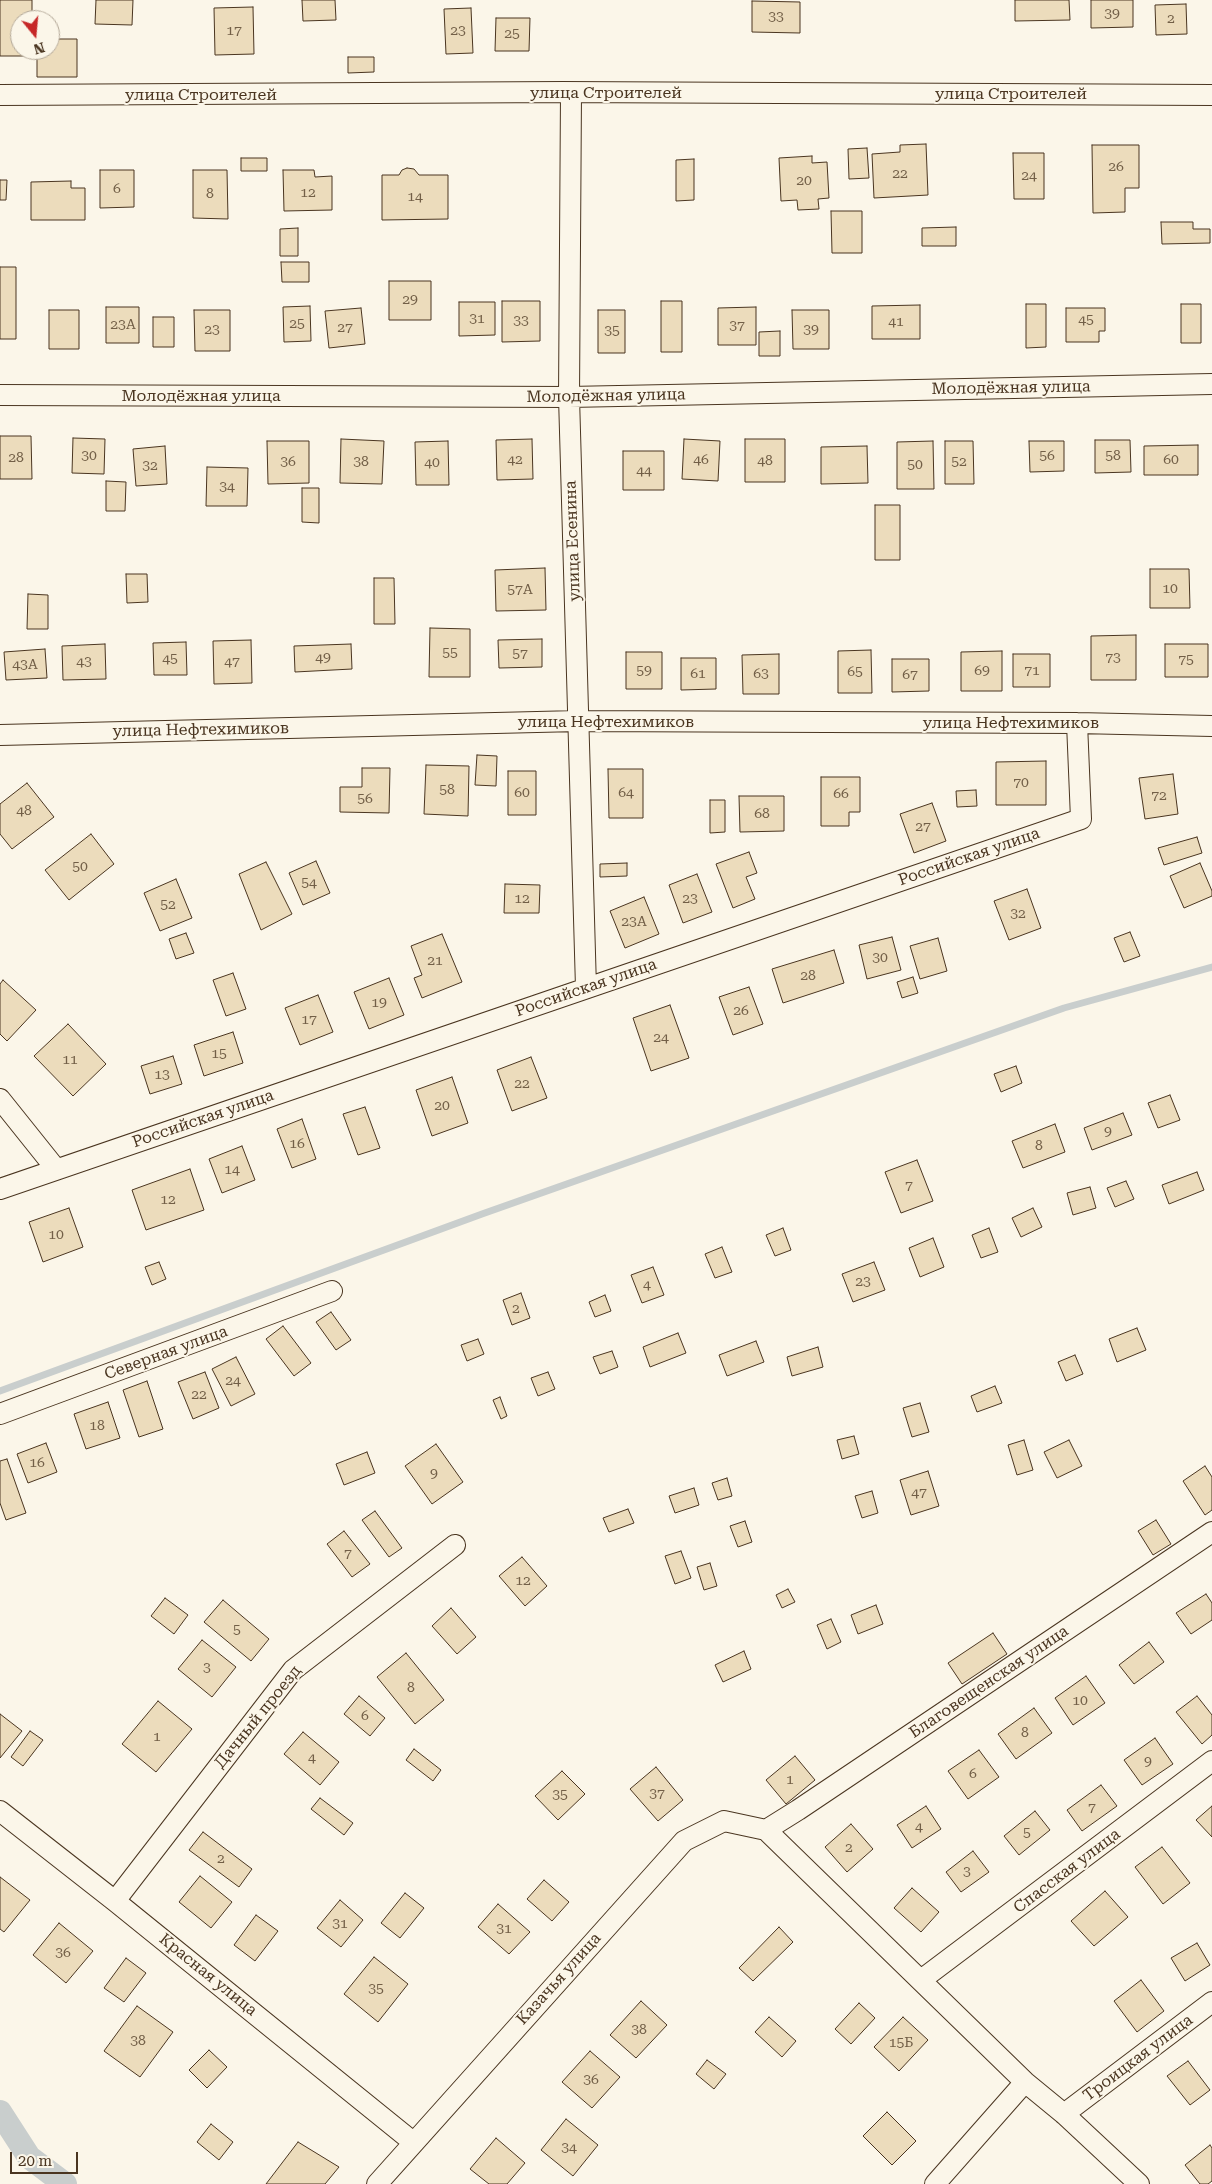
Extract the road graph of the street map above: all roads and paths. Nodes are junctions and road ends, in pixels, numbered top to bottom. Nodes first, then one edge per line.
1 (571, 93) junction
2 (0, 95) edge
3 (1212, 95) edge
4 (1212, 384) edge
5 (0, 395) edge
6 (569, 397) junction
7 (578, 721) junction
8 (1077, 723) junction
9 (1212, 726) edge
10 (0, 735) edge
11 (586, 988) junction
12 (0, 1099) edge
13 (56, 1169) junction
14 (0, 1190) edge
15 (332, 1291) dead end
16 (0, 1414) edge
17 (1212, 1532) edge
18 (455, 1545) dead end
19 (1212, 1761) edge
20 (0, 1811) edge
21 (766, 1830) junction
22 (115, 1901) junction
23 (921, 1980) junction
24 (1212, 2002) edge
25 (1025, 2082) junction
26 (1064, 2114) junction
27 (413, 2142) junction
28 (377, 2184) edge
29 (935, 2184) edge
30 (1139, 2184) edge

1 - 2 street, улица Строителей
1 - 3 street, улица Строителей
1 - 6 street, улица Есенина
4 - 6 street, Молодёжная улица
5 - 6 street, Молодёжная улица
6 - 7 street, улица Есенина
7 - 8 street, улица Нефтехимиков
7 - 10 street, улица Нефтехимиков
7 - 11 street, улица Есенина
8 - 9 street, улица Нефтехимиков
8 - 11 street, Российская улица
11 - 13 street, Российская улица
12 - 13 street
13 - 14 street, Российская улица
15 - 16 street, Северная улица
17 - 21 street, Благовещенская улица
18 - 22 street, Дачный проезд
19 - 23 street, Спасская улица
20 - 22 street, Красная улица
21 - 23 street
21 - 27 street, Казачья улица
22 - 27 street, Красная улица
23 - 25 street
24 - 26 street, Троицкая улица
25 - 26 street
25 - 29 street
26 - 30 street
27 - 28 street, Казачья улица

